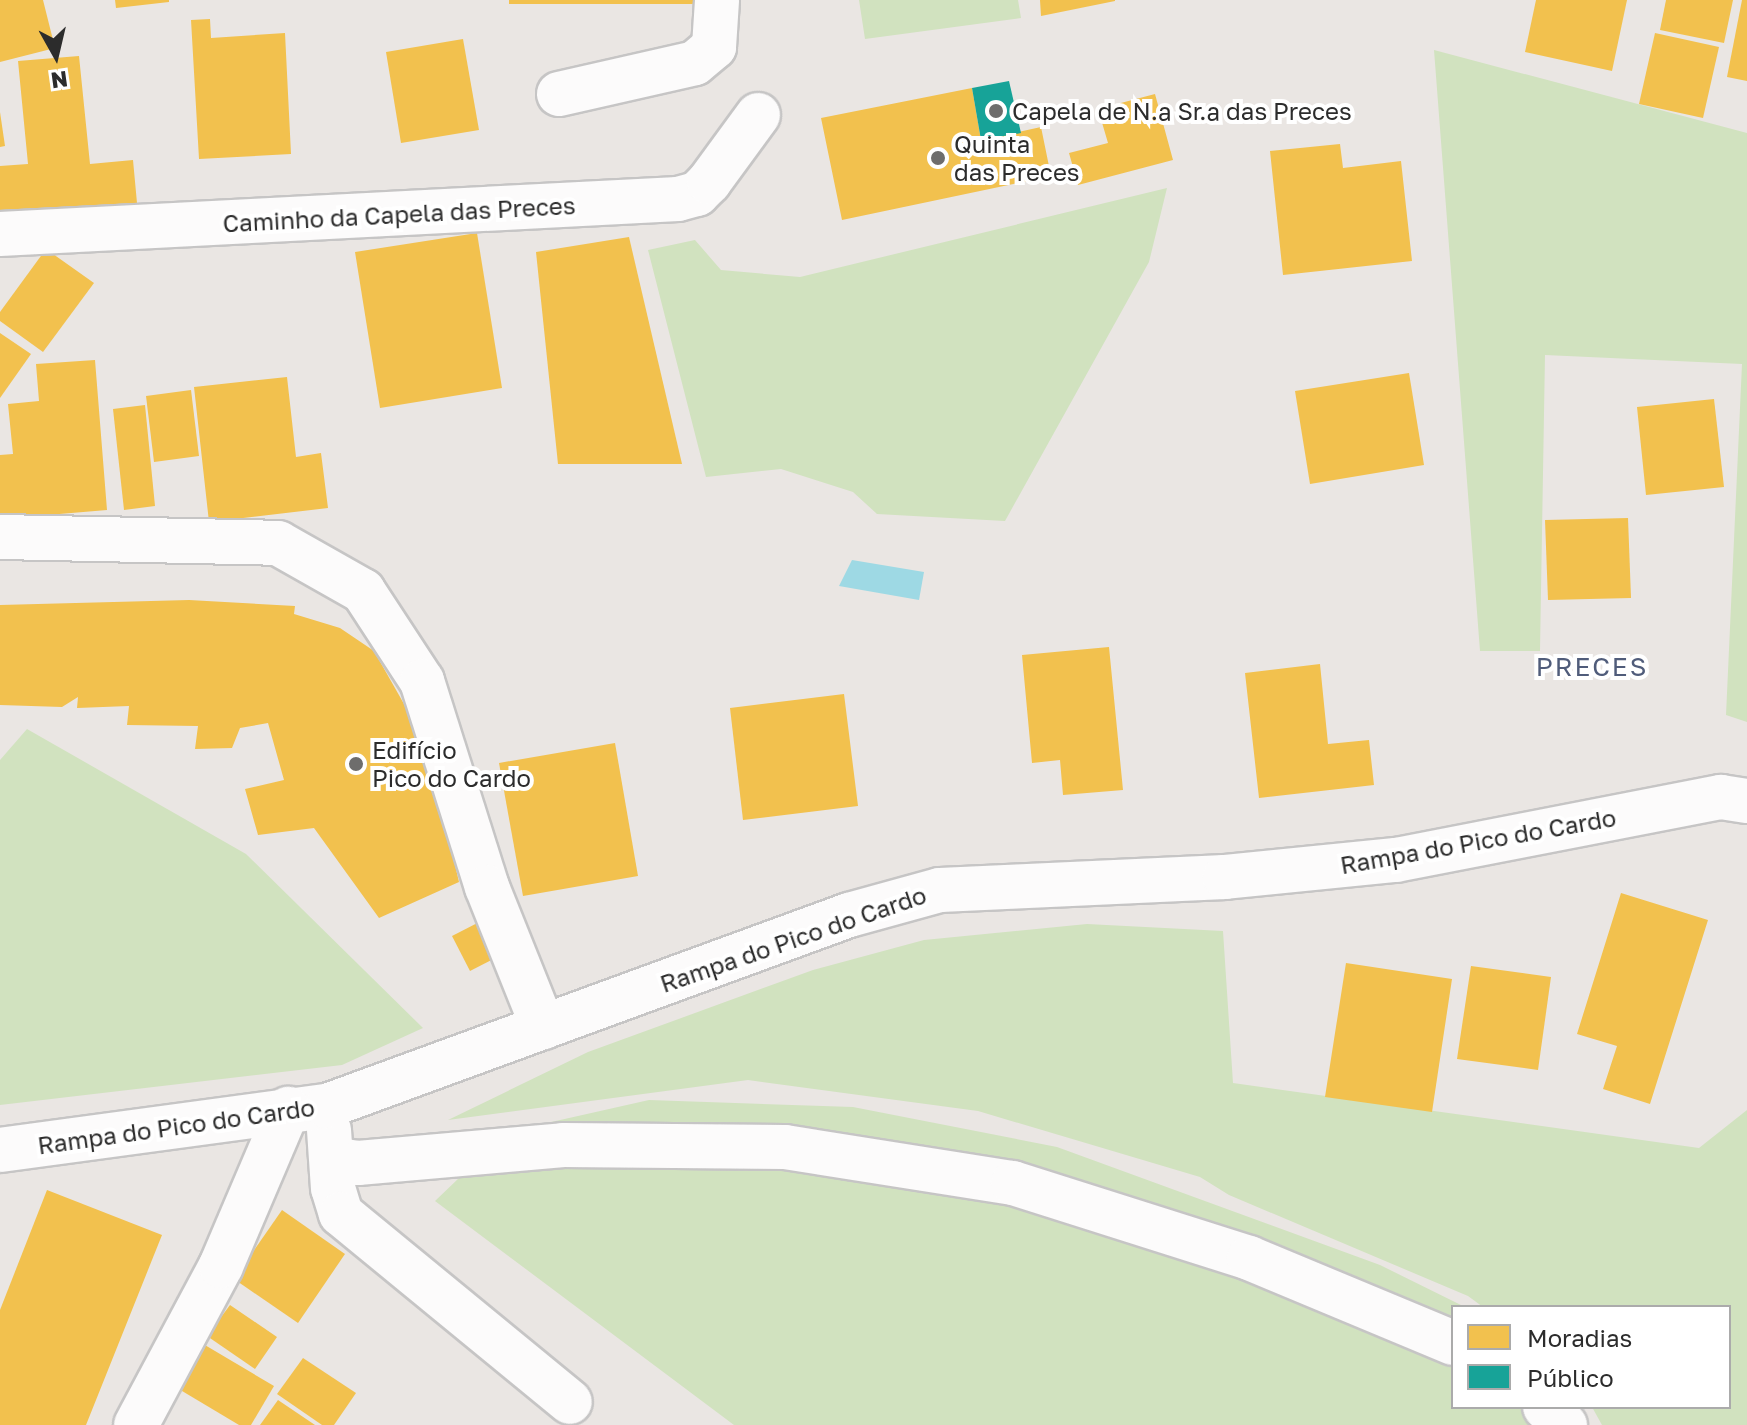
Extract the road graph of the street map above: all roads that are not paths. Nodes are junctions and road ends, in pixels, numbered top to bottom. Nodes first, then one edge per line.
1 (717, 0) edge
2 (559, 94) dead end
3 (758, 115) dead end
4 (0, 234) edge
5 (0, 537) edge
6 (1747, 801) edge
7 (543, 1027) junction
8 (308, 1107) junction
9 (0, 1150) edge
10 (332, 1159) junction
11 (1451, 1342) edge
12 (570, 1402) dead end
13 (1547, 1409) edge
14 (136, 1425) edge
15 (1565, 1425) edge

1 - 2 street
3 - 4 street, Caminho da Capela das Preces
5 - 7 street
6 - 7 street, Rampa do Pico do Cardo
7 - 8 street, Rampa do Pico do Cardo
8 - 9 street, Rampa do Pico do Cardo
8 - 10 street
8 - 14 street
10 - 11 street
10 - 12 street
13 - 15 street

